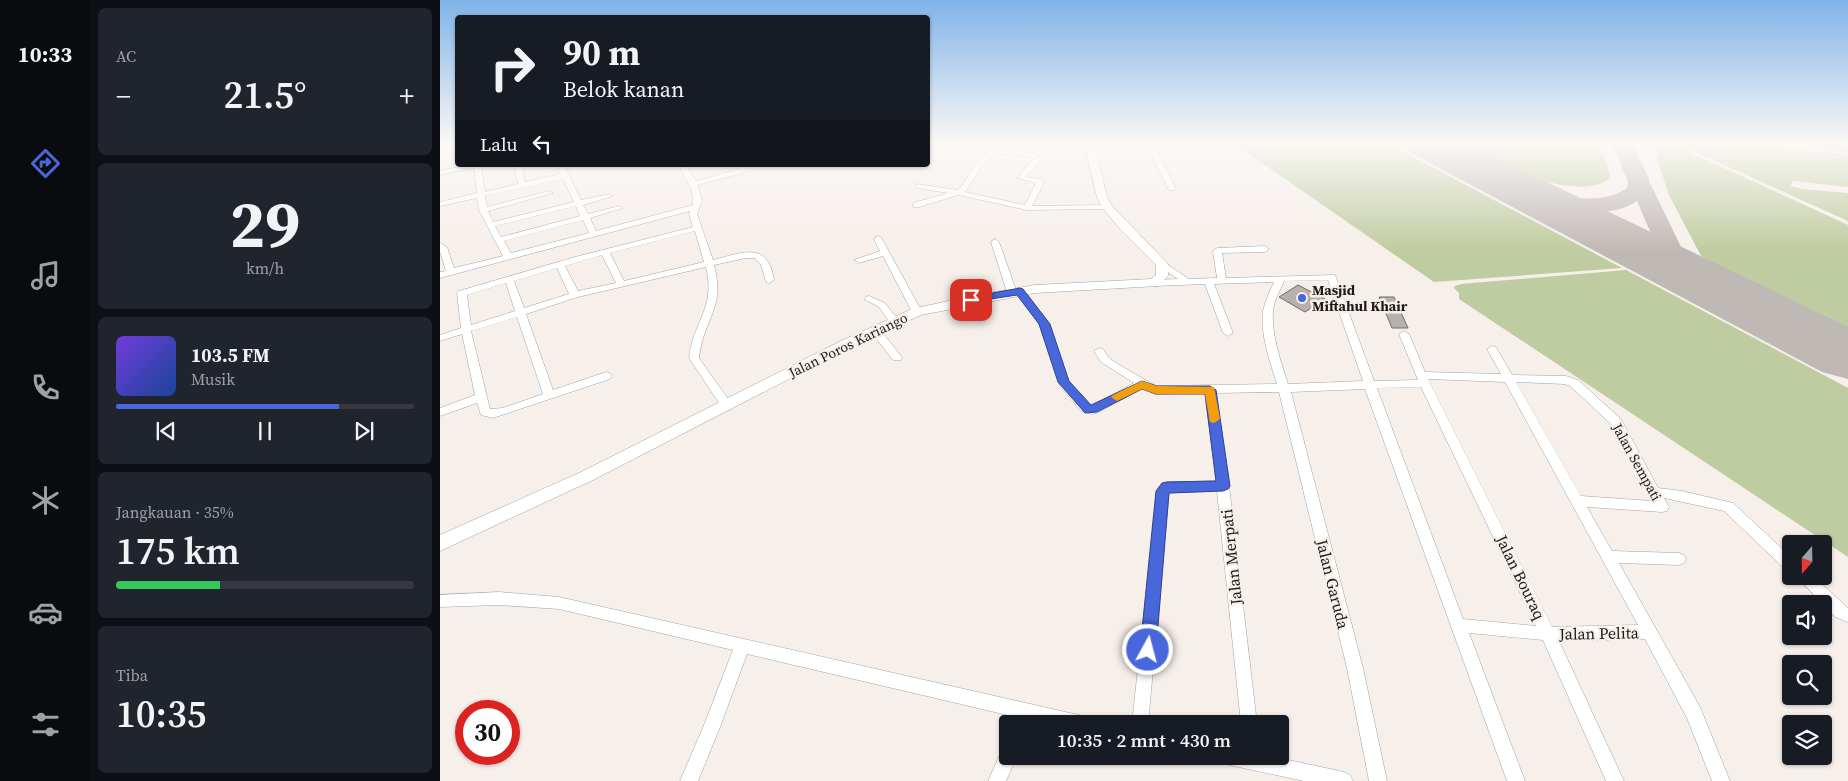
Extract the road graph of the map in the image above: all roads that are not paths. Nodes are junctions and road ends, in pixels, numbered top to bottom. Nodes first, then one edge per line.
1 (479, 179) edge
2 (521, 179) edge
3 (548, 179) edge
4 (566, 179) edge
5 (691, 179) edge
6 (710, 179) edge
7 (970, 179) edge
8 (1029, 179) edge
9 (1100, 179) edge
10 (1167, 179) edge
11 (694, 184) junction
12 (522, 185) junction
13 (920, 186) dead end
14 (1172, 188) dead end
15 (549, 193) dead end
16 (958, 193) junction
17 (481, 194) junction
18 (608, 196) dead end
19 (579, 203) junction
20 (440, 204) edge
21 (916, 205) dead end
22 (697, 207) junction
23 (1107, 207) junction
24 (619, 208) dead end
25 (1027, 208) junction
26 (484, 210) junction
27 (585, 217) junction
28 (490, 225) junction
29 (698, 228) junction
30 (593, 234) junction
31 (878, 239) dead end
32 (499, 240) junction
33 (995, 242) dead end
34 (440, 246) edge
35 (1265, 249) dead end
36 (605, 252) junction
37 (886, 252) junction
38 (508, 256) junction
39 (859, 260) dead end
40 (709, 263) junction
41 (560, 264) junction
42 (1162, 264) junction
43 (451, 272) junction
44 (440, 275) edge
45 (1281, 278) junction
46 (509, 279) junction
47 (769, 280) dead end
48 (1208, 280) junction
49 (1222, 280) junction
50 (1186, 281) junction
51 (621, 283) junction
52 (1154, 283) junction
53 (1016, 292) junction
54 (575, 295) junction
55 (869, 299) dead end
56 (917, 312) junction
57 (520, 313) junction
58 (894, 320) junction
59 (466, 330) junction
60 (876, 330) junction
61 (1228, 333) dead end
62 (1404, 334) dead end
63 (440, 338) edge
64 (1492, 349) dead end
65 (1099, 351) dead end
66 (897, 358) dead end
67 (606, 376) dead end
68 (1423, 379) junction
69 (1510, 379) junction
70 (1142, 384) junction
71 (1370, 386) junction
72 (1284, 388) junction
73 (1210, 390) junction
74 (549, 396) junction
75 (480, 398) junction
76 (727, 406) junction
77 (440, 412) edge
78 (1223, 486) junction
79 (1654, 492) junction
80 (1578, 501) junction
81 (440, 543) edge
82 (1608, 557) junction
83 (1782, 558) edge
84 (1679, 559) dead end
85 (1812, 585) edge
86 (440, 601) edge
87 (1848, 615) edge
88 (1460, 625) junction
89 (1649, 632) junction
90 (1548, 634) junction
91 (742, 646) junction
92 (1016, 715) edge
93 (1141, 715) edge
94 (1248, 715) edge
95 (1004, 765) edge
96 (1278, 765) edge
97 (690, 781) edge
98 (997, 781) edge
99 (1344, 781) edge
100 (1378, 781) edge
101 (1516, 781) edge
102 (1615, 781) edge
103 (1721, 781) edge

1 - 17 street
2 - 12 street
3 - 12 street
4 - 19 street
5 - 11 street
6 - 11 street
7 - 16 street
8 - 25 street
9 - 23 main road
10 - 14 street
11 - 22 street
12 - 17 street
13 - 16 street
15 - 26 street
16 - 21 street
16 - 25 street
17 - 20 street
17 - 26 street
18 - 19 street
19 - 27 street
19 - 28 street
22 - 29 street
22 - 30 street
23 - 25 street
23 - 42 main road
24 - 27 street
26 - 28 street
27 - 30 street
27 - 32 street
28 - 32 street
29 - 36 street
29 - 40 street
30 - 38 street
31 - 37 street
32 - 38 street
33 - 53 street
34 - 43 street
35 - 49 street
36 - 41 street
36 - 51 street
37 - 39 street
37 - 56 street
38 - 43 street
40 - 47 street
40 - 51 street
40 - 76 street
41 - 46 street
41 - 54 street
42 - 50 street
42 - 52 main road
43 - 44 street
45 - 49 street
45 - 71 street
45 - 72 street, Jalan Garuda
46 - 57 street
46 - 59 street
48 - 49 street
48 - 50 street
48 - 61 street
50 - 52 street
51 - 54 street
52 - 53 main road, Jalan Poros Kariango
53 - 56 main road, Jalan Poros Kariango
53 - 70 street
54 - 57 street
55 - 58 street
56 - 58 main road, Jalan Poros Kariango
57 - 59 street
57 - 74 street
58 - 60 main road, Jalan Poros Kariango
59 - 63 street
59 - 75 street
60 - 66 street
60 - 76 main road, Jalan Poros Kariango
62 - 68 street, Jalan Bouraq
64 - 69 street
65 - 70 street, Jalan Sempati
67 - 74 street
68 - 69 street, Jalan Sempati
68 - 71 street, Jalan Sempati
68 - 90 street, Jalan Bouraq
69 - 79 street, Jalan Sempati
69 - 80 street
70 - 73 street, Jalan Sempati
71 - 72 street, Jalan Sempati
71 - 88 street
72 - 73 street, Jalan Sempati
72 - 100 street, Jalan Garuda
73 - 78 street, Jalan Merpati
74 - 75 street
75 - 77 street
76 - 81 main road, Jalan Poros Kariango
78 - 93 street
78 - 94 street, Jalan Merpati
79 - 80 street, Jalan Sempati
79 - 83 street
80 - 82 street
82 - 84 street
82 - 89 street
85 - 87 street
86 - 91 street
88 - 90 street, Jalan Pelita
88 - 101 street
89 - 90 street, Jalan Pelita
89 - 103 street
90 - 102 street, Jalan Bouraq
91 - 92 street
91 - 97 street
95 - 98 street
96 - 99 street

